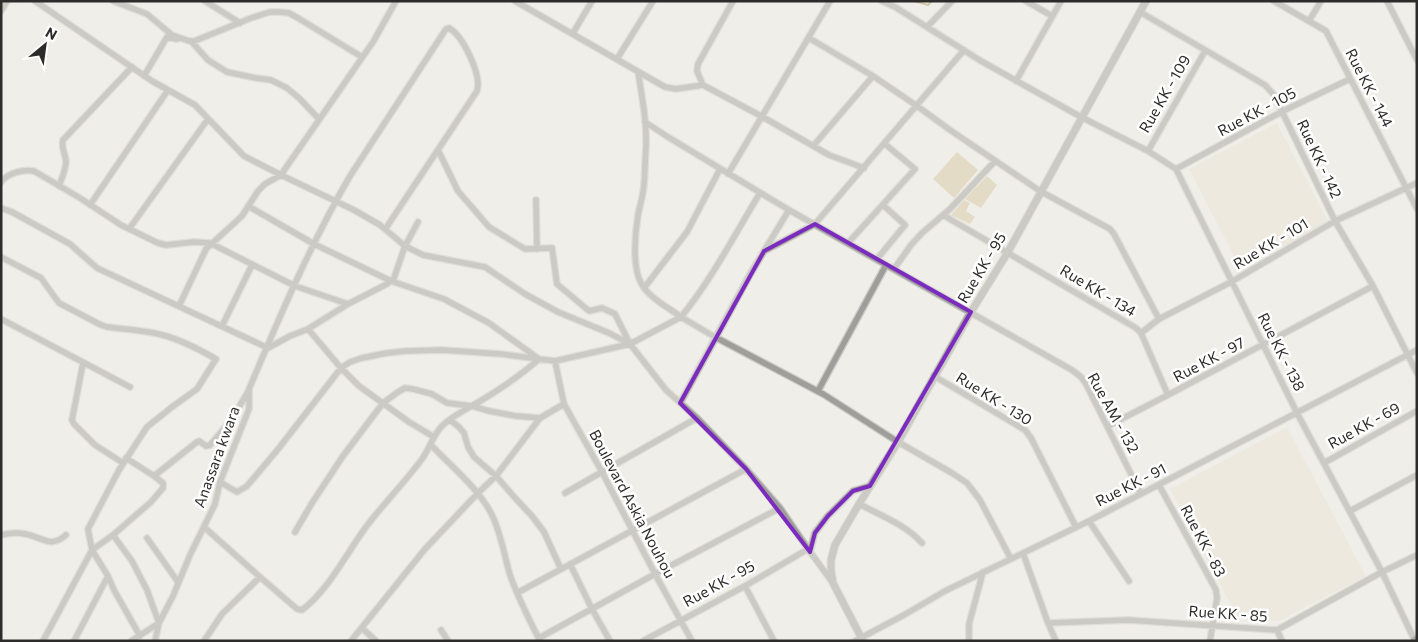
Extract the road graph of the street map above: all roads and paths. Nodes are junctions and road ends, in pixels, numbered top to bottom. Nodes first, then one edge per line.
1 (7, 1) edge
2 (35, 1) edge
3 (113, 1) edge
4 (205, 1) edge
5 (396, 1) edge
6 (515, 1) edge
7 (592, 1) edge
8 (653, 1) edge
9 (733, 1) edge
10 (830, 1) edge
11 (882, 1) edge
12 (952, 1) edge
13 (1026, 1) edge
14 (1060, 1) edge
15 (1146, 1) edge
16 (1274, 1) edge
17 (1321, 1) edge
18 (1387, 1) edge
19 (1, 12) edge
20 (1140, 12) junction
21 (1052, 16) junction
22 (1309, 20) junction
23 (240, 23) junction
24 (927, 27) junction
25 (573, 33) junction
26 (809, 38) junction
27 (192, 42) junction
28 (964, 50) junction
29 (1205, 50) junction
30 (362, 57) junction
31 (617, 59) junction
32 (1417, 60) edge
33 (132, 67) junction
34 (638, 72) junction
35 (144, 76) junction
36 (873, 76) junction
37 (1350, 79) junction
38 (1016, 80) junction
39 (703, 85) junction
40 (168, 90) junction
41 (917, 106) junction
42 (1283, 112) junction
43 (762, 116) junction
44 (1081, 117) junction
45 (208, 119) junction
46 (320, 119) junction
47 (645, 122) junction
48 (885, 144) junction
49 (814, 145) junction
50 (438, 150) junction
51 (1148, 151) junction
52 (995, 161) junction
53 (864, 168) junction
54 (720, 169) junction
55 (1176, 169) junction
56 (728, 174) junction
57 (280, 175) junction
58 (1, 182) edge
59 (1417, 183) edge
60 (59, 186) junction
61 (1406, 189) junction
62 (1040, 191) junction
63 (760, 193) junction
64 (536, 200) dead end
65 (335, 201) junction
66 (90, 205) junction
67 (883, 205) junction
68 (248, 206) junction
69 (1, 208) edge
70 (1417, 209) edge
71 (789, 210) junction
72 (943, 215) junction
73 (1335, 221) junction
74 (418, 222) dead end
75 (815, 224) junction
76 (386, 228) junction
77 (129, 230) junction
78 (210, 243) junction
79 (848, 243) junction
80 (314, 244) junction
81 (406, 246) junction
82 (537, 248) junction
83 (764, 251) junction
84 (1008, 252) junction
85 (1, 257) edge
86 (878, 259) junction
87 (252, 265) junction
88 (886, 265) junction
89 (894, 269) junction
90 (391, 281) junction
91 (1231, 282) junction
92 (295, 286) junction
93 (1373, 286) junction
94 (644, 288) junction
95 (348, 304) junction
96 (179, 306) junction
97 (971, 312) junction
98 (681, 317) junction
99 (1, 319) edge
100 (1159, 319) junction
101 (222, 326) junction
102 (308, 329) junction
103 (1141, 333) junction
104 (716, 337) junction
105 (630, 344) junction
106 (1263, 345) junction
107 (268, 348) junction
108 (1417, 350) edge
109 (1407, 355) junction
110 (539, 359) junction
111 (555, 360) junction
112 (83, 362) junction
113 (340, 368) junction
114 (1417, 373) edge
115 (934, 376) junction
116 (130, 387) dead end
117 (249, 389) junction
118 (818, 392) junction
119 (1168, 395) junction
120 (383, 403) junction
121 (680, 403) junction
122 (564, 404) junction
123 (472, 406) junction
124 (1417, 411) edge
125 (1297, 414) junction
126 (540, 418) junction
127 (697, 418) junction
128 (450, 420) junction
129 (1108, 426) junction
130 (434, 437) junction
131 (898, 442) junction
132 (431, 445) junction
133 (124, 460) junction
134 (1324, 463) junction
135 (746, 469) junction
136 (602, 472) junction
137 (1417, 475) edge
138 (154, 476) junction
139 (496, 476) junction
140 (220, 482) junction
141 (1159, 484) junction
142 (870, 486) junction
143 (478, 493) junction
144 (565, 493) dead end
145 (1141, 494) junction
146 (859, 504) junction
147 (780, 508) junction
148 (1350, 511) junction
149 (1089, 521) junction
150 (204, 527) junction
151 (1076, 527) junction
152 (632, 531) junction
153 (295, 532) dead end
154 (1, 535) edge
155 (66, 535) dead end
156 (113, 535) junction
157 (147, 538) dead end
158 (922, 543) dead end
159 (92, 550) junction
160 (809, 551) junction
161 (1023, 554) junction
162 (1417, 555) edge
163 (1011, 560) junction
164 (570, 564) junction
165 (561, 569) junction
166 (982, 572) junction
167 (1382, 572) junction
168 (655, 574) junction
169 (108, 576) junction
170 (260, 577) junction
171 (1129, 581) dead end
172 (178, 582) junction
173 (833, 583) junction
174 (745, 586) junction
175 (516, 593) junction
176 (592, 609) junction
177 (681, 620) junction
178 (159, 623) junction
179 (1048, 623) junction
180 (1213, 625) junction
181 (362, 628) junction
182 (441, 630) dead end
183 (1277, 630) junction
184 (140, 636) junction
185 (539, 639) edge
186 (860, 640) edge
187 (1415, 640) edge
188 (43, 641) edge
189 (74, 641) edge
190 (131, 641) edge
191 (155, 641) edge
192 (204, 641) edge
193 (351, 641) edge
194 (376, 641) edge
195 (448, 641) edge
196 (610, 641) edge
197 (643, 641) edge
198 (692, 641) edge
199 (774, 641) edge
200 (969, 641) edge
201 (1056, 641) edge
202 (1210, 641) edge
203 (1282, 641) edge

1 - 19 street
2 - 33 street
3 - 27 street
4 - 23 street
5 - 30 street
6 - 25 street
7 - 25 street
8 - 31 street
9 - 39 street
10 - 26 street
11 - 24 street
12 - 24 street
13 - 21 street
14 - 21 street
15 - 20 street, Rue KK - 95
16 - 22 street, Rue KK - 144
17 - 22 street
18 - 32 street
20 - 29 street, Rue KK - 142
20 - 44 street, Rue KK - 95
21 - 38 street
22 - 37 street, Rue KK - 144
23 - 27 street
23 - 30 street
24 - 28 street
25 - 31 street
26 - 36 street
26 - 43 street
27 - 35 street
27 - 46 street
28 - 38 street
28 - 41 street
29 - 42 street, Rue KK - 142
29 - 51 street, Rue KK - 109
30 - 46 street
31 - 34 street
33 - 35 street
33 - 60 street
34 - 39 street
34 - 47 street
35 - 40 street
36 - 41 street
36 - 49 street
37 - 42 street, Rue KK - 105
37 - 61 street, Rue KK - 144
38 - 44 street
39 - 43 street
40 - 45 street
40 - 66 street
41 - 48 street
41 - 52 street
42 - 55 street, Rue KK - 105
42 - 73 street, Rue KK - 142
43 - 49 street
43 - 56 street
44 - 51 street
44 - 62 street, Rue KK - 95
45 - 57 street
45 - 77 street
46 - 57 street
47 - 54 street, Rue AM - 132
47 - 94 street
48 - 53 street
48 - 67 street
49 - 53 street
50 - 65 street, Anassara kwara
50 - 76 street
50 - 82 street
51 - 55 street
52 - 62 street
52 - 72 street
53 - 75 street
54 - 56 street, Rue AM - 132
54 - 94 street
55 - 91 street, Rue KK - 138
56 - 63 street, Rue AM - 132
57 - 65 street
57 - 68 street
58 - 60 street
59 - 61 street, Rue KK - 101
60 - 66 street
61 - 70 street, Rue KK - 144
61 - 73 street, Rue KK - 101
62 - 84 street, Rue KK - 95
62 - 100 street
63 - 71 street, Rue AM - 132
63 - 98 street
64 - 82 street
65 - 76 street
65 - 80 street, Anassara kwara
66 - 77 street
67 - 79 street
67 - 86 street
68 - 78 street
68 - 80 street
69 - 96 street
71 - 75 street, Rue AM - 132
71 - 83 street
72 - 84 street, Rue KK - 134
72 - 89 street
73 - 91 street, Rue KK - 101
73 - 93 street, Rue KK - 142
74 - 81 street
75 - 79 street, Rue AM - 132
75 - 83 street
76 - 81 street
77 - 78 street
78 - 87 street
78 - 96 street
79 - 86 street, Rue AM - 132
80 - 90 street
80 - 92 street, Anassara kwara
81 - 90 street
81 - 105 street
82 - 105 street
83 - 104 street
84 - 97 street, Rue KK - 95
84 - 103 street, Rue KK - 134
85 - 133 street
86 - 88 street, Rue AM - 132
87 - 92 street
87 - 101 street
88 - 89 street, Rue AM - 132
88 - 118 street
89 - 97 street, Rue AM - 132
90 - 95 street
90 - 110 street
91 - 100 street, Rue KK - 101
91 - 106 street, Rue KK - 138
92 - 95 street
92 - 107 street, Anassara kwara
93 - 106 street, Rue KK - 97
93 - 109 street, Rue KK - 142
94 - 98 street
95 - 102 street
96 - 101 street
97 - 115 street, Rue KK - 95
97 - 129 street, Rue AM - 132
98 - 104 street
98 - 105 street
99 - 112 street
100 - 103 street, Rue KK - 101
101 - 107 street
102 - 107 street
102 - 113 street
103 - 119 street, Rue KK - 134
104 - 118 street
104 - 121 street
105 - 111 street
105 - 121 street
106 - 119 street, Rue KK - 97
106 - 125 street, Rue KK - 138
107 - 117 street, Anassara kwara
108 - 109 street, Rue KK - 91
109 - 114 street, Rue KK - 142
109 - 125 street, Rue KK - 91
110 - 111 street
110 - 113 street
110 - 123 street
111 - 122 street, Boulevard Askia Nouhou
112 - 116 street
112 - 133 street
113 - 120 street
113 - 140 street
115 - 131 street, Rue KK - 95
115 - 151 street, Rue KK - 130
117 - 138 street
117 - 140 street, Anassara kwara
118 - 131 street
119 - 129 street, Rue KK - 97
120 - 123 street
120 - 130 street
120 - 153 street
121 - 127 street
122 - 126 street
122 - 136 street, Boulevard Askia Nouhou
123 - 126 street
123 - 128 street
124 - 134 street, Rue KK - 69
125 - 134 street, Rue KK - 138
125 - 141 street, Rue KK - 91
126 - 139 street
127 - 135 street
127 - 136 street
128 - 130 street
128 - 139 street
129 - 145 street, Rue AM - 132
130 - 132 street
131 - 142 street, Rue KK - 95
131 - 163 street
132 - 143 street
132 - 170 street
133 - 138 street
133 - 159 street
134 - 148 street, Rue KK - 138
135 - 147 street
135 - 152 street
136 - 144 street
136 - 152 street, Boulevard Askia Nouhou
137 - 148 street
138 - 156 street
139 - 143 street
139 - 165 street
140 - 150 street, Anassara kwara
141 - 145 street, Rue KK - 91
141 - 180 street, Rue KK - 83
142 - 146 street, Rue KK - 95
142 - 160 street
143 - 175 street
143 - 181 street
145 - 149 street, Rue KK - 91
146 - 158 street
146 - 173 street, Rue KK - 95
147 - 160 street
147 - 168 street
148 - 167 street, Rue KK - 138
149 - 151 street, Rue KK - 91
149 - 171 street
150 - 170 street
150 - 172 street, Anassara kwara
151 - 161 street, Rue KK - 91
152 - 164 street
152 - 168 street, Boulevard Askia Nouhou
154 - 155 street
156 - 159 street
156 - 178 street
157 - 172 street
159 - 169 street
159 - 188 street
160 - 173 street
160 - 174 street, Rue KK - 95
161 - 163 street, Rue KK - 91
161 - 179 street
162 - 167 street, Rue KK - 85
163 - 166 street, Rue KK - 91
164 - 165 street
164 - 176 street
165 - 175 street
166 - 186 street, Rue KK - 91
166 - 200 street
167 - 183 street, Rue KK - 85
167 - 187 street, Rue KK - 138
168 - 176 street
168 - 177 street, Boulevard Askia Nouhou
169 - 184 street
169 - 189 street
170 - 192 street
172 - 178 street, Anassara kwara
173 - 186 street
174 - 177 street, Rue KK - 95
174 - 199 street
175 - 185 street
176 - 185 street
176 - 196 street
177 - 197 street, Rue KK - 95
177 - 198 street, Boulevard Askia Nouhou
178 - 184 street
178 - 191 street, Anassara kwara
179 - 180 street, Rue KK - 85
179 - 201 street
180 - 183 street, Rue KK - 85
180 - 202 street, Rue KK - 83
181 - 193 street
181 - 194 street
182 - 195 street
183 - 203 street
184 - 190 street

